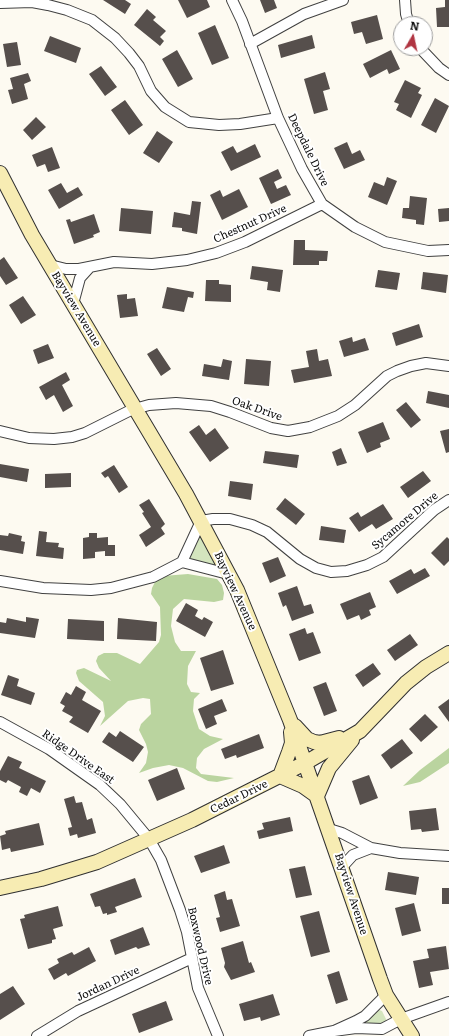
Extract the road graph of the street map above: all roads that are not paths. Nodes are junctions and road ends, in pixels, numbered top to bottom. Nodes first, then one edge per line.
1 (232, 0) edge
2 (343, 0) edge
3 (406, 0) edge
4 (0, 3) edge
5 (407, 16) edge
6 (250, 44) junction
7 (428, 56) edge
8 (449, 75) edge
9 (278, 118) junction
10 (0, 173) edge
11 (322, 204) junction
12 (449, 250) edge
13 (50, 265) junction
14 (90, 267) junction
15 (73, 304) junction
16 (449, 366) edge
17 (135, 409) junction
18 (0, 432) edge
19 (449, 500) edge
20 (201, 521) junction
21 (182, 562) junction
22 (228, 574) junction
23 (0, 581) edge
24 (449, 653) edge
25 (290, 720) junction
26 (0, 722) edge
27 (360, 730) junction
28 (305, 764) junction
29 (280, 776) junction
30 (317, 796) junction
31 (329, 829) junction
32 (149, 839) junction
33 (371, 848) junction
34 (449, 856) edge
35 (342, 867) junction
36 (0, 888) edge
37 (192, 958) junction
38 (386, 995) junction
39 (449, 1002) edge
40 (401, 1019) junction
41 (334, 1031) junction
42 (37, 1036) edge
43 (218, 1036) edge
44 (309, 1036) edge
45 (412, 1036) edge

1 - 6 street, Deepdale Drive
2 - 6 street
3 - 5 street
4 - 9 street
6 - 9 street, Deepdale Drive
7 - 8 street
9 - 11 street, Deepdale Drive
10 - 13 main road, Bayview Avenue
11 - 12 street, Deepdale Drive
11 - 14 street, Chestnut Drive
13 - 14 street, Chestnut Drive
13 - 15 main road, Bayview Avenue
14 - 15 street
15 - 17 main road, Bayview Avenue
16 - 17 street, Oak Drive
17 - 18 street, Oak Drive
17 - 20 main road, Bayview Avenue
19 - 20 street, Sycamore Drive
20 - 21 street
20 - 22 main road, Bayview Avenue
21 - 22 street
21 - 23 street
22 - 25 main road, Bayview Avenue
24 - 27 main road, Cedar Drive
25 - 27 main road
25 - 28 main road, Bayview Avenue
25 - 29 main road
26 - 32 street, Ridge Drive East
27 - 28 main road, Cedar Drive
27 - 30 main road
28 - 29 main road, Cedar Drive
28 - 30 main road, Bayview Avenue
29 - 30 main road
29 - 32 main road, Cedar Drive
30 - 31 main road, Bayview Avenue
31 - 33 street
31 - 35 main road, Bayview Avenue
32 - 36 main road, Cedar Drive
32 - 37 street, Boxwood Drive
33 - 34 street
33 - 35 street
35 - 38 main road, Bayview Avenue
37 - 42 street, Jordan Drive
37 - 43 street, Boxwood Drive
38 - 40 main road, Bayview Avenue
38 - 41 street
39 - 40 street
40 - 41 street
40 - 45 main road, Bayview Avenue
41 - 44 street

